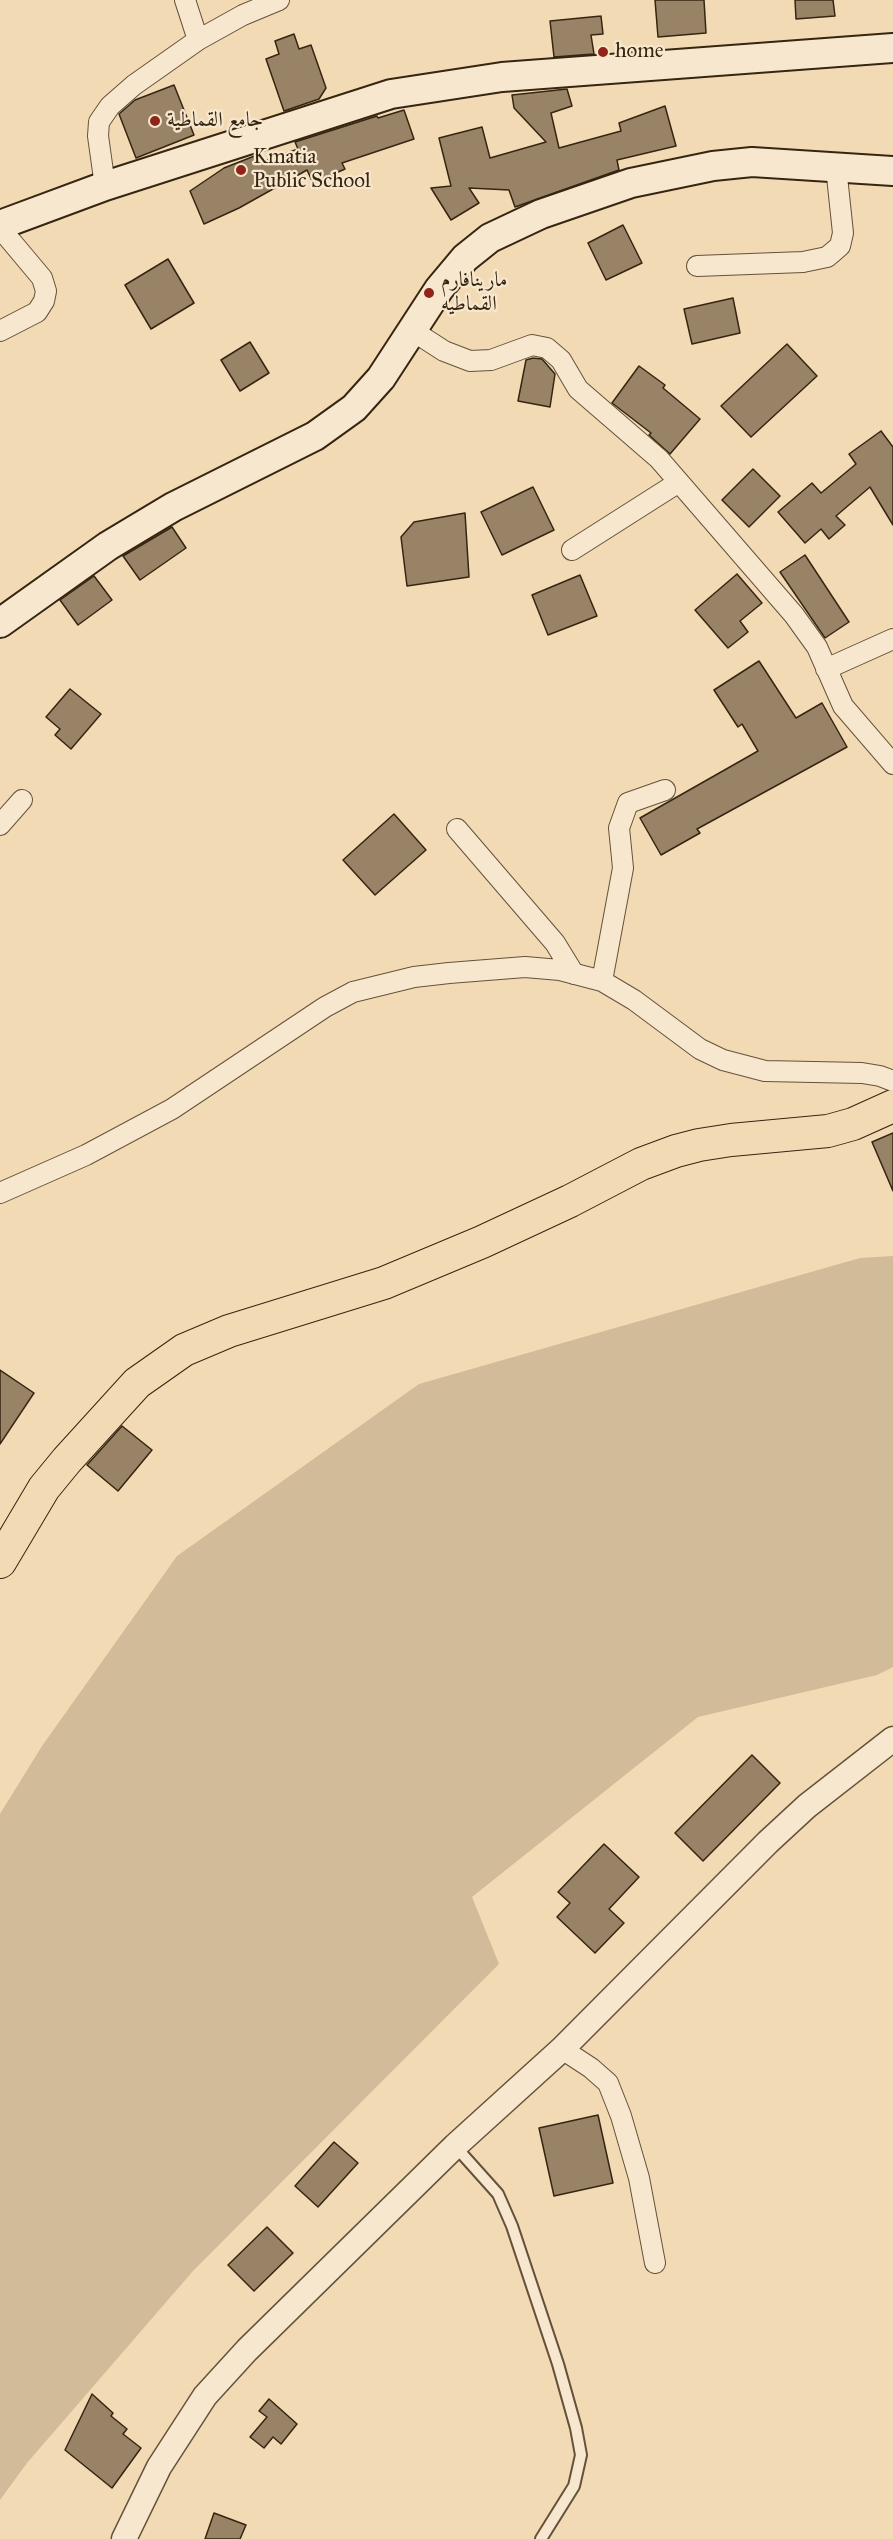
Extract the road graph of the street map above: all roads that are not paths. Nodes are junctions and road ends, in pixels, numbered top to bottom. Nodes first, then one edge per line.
1 (185, 0) edge
2 (279, 0) edge
3 (198, 40) junction
4 (893, 48) edge
5 (836, 167) junction
6 (893, 171) edge
7 (105, 186) junction
8 (0, 227) edge
9 (696, 266) dead end
10 (0, 331) edge
11 (413, 331) junction
12 (679, 482) junction
13 (572, 550) dead end
14 (0, 623) edge
15 (893, 639) edge
16 (826, 669) junction
17 (893, 764) edge
18 (665, 789) dead end
19 (22, 800) dead end
20 (0, 825) edge
21 (457, 829) dead end
22 (574, 974) junction
23 (602, 981) junction
24 (893, 1081) edge
25 (893, 1106) edge
26 (0, 1193) edge
27 (0, 1562) edge
28 (893, 1739) edge
29 (562, 2049) junction
30 (455, 2146) junction
31 (655, 2263) dead end
32 (124, 2539) edge
33 (541, 2539) edge

1 - 3 street
2 - 3 street
3 - 7 street
4 - 7 main road
5 - 6 main road
5 - 9 street
5 - 11 main road
7 - 8 main road
8 - 10 street
11 - 12 street
11 - 14 main road
12 - 13 street
12 - 16 street
15 - 16 street
16 - 17 street
18 - 23 street
19 - 20 street
21 - 22 street
22 - 23 street
22 - 26 street
23 - 24 street
25 - 27 main road
28 - 29 street
29 - 30 street
29 - 31 street
30 - 32 street
30 - 33 lane

